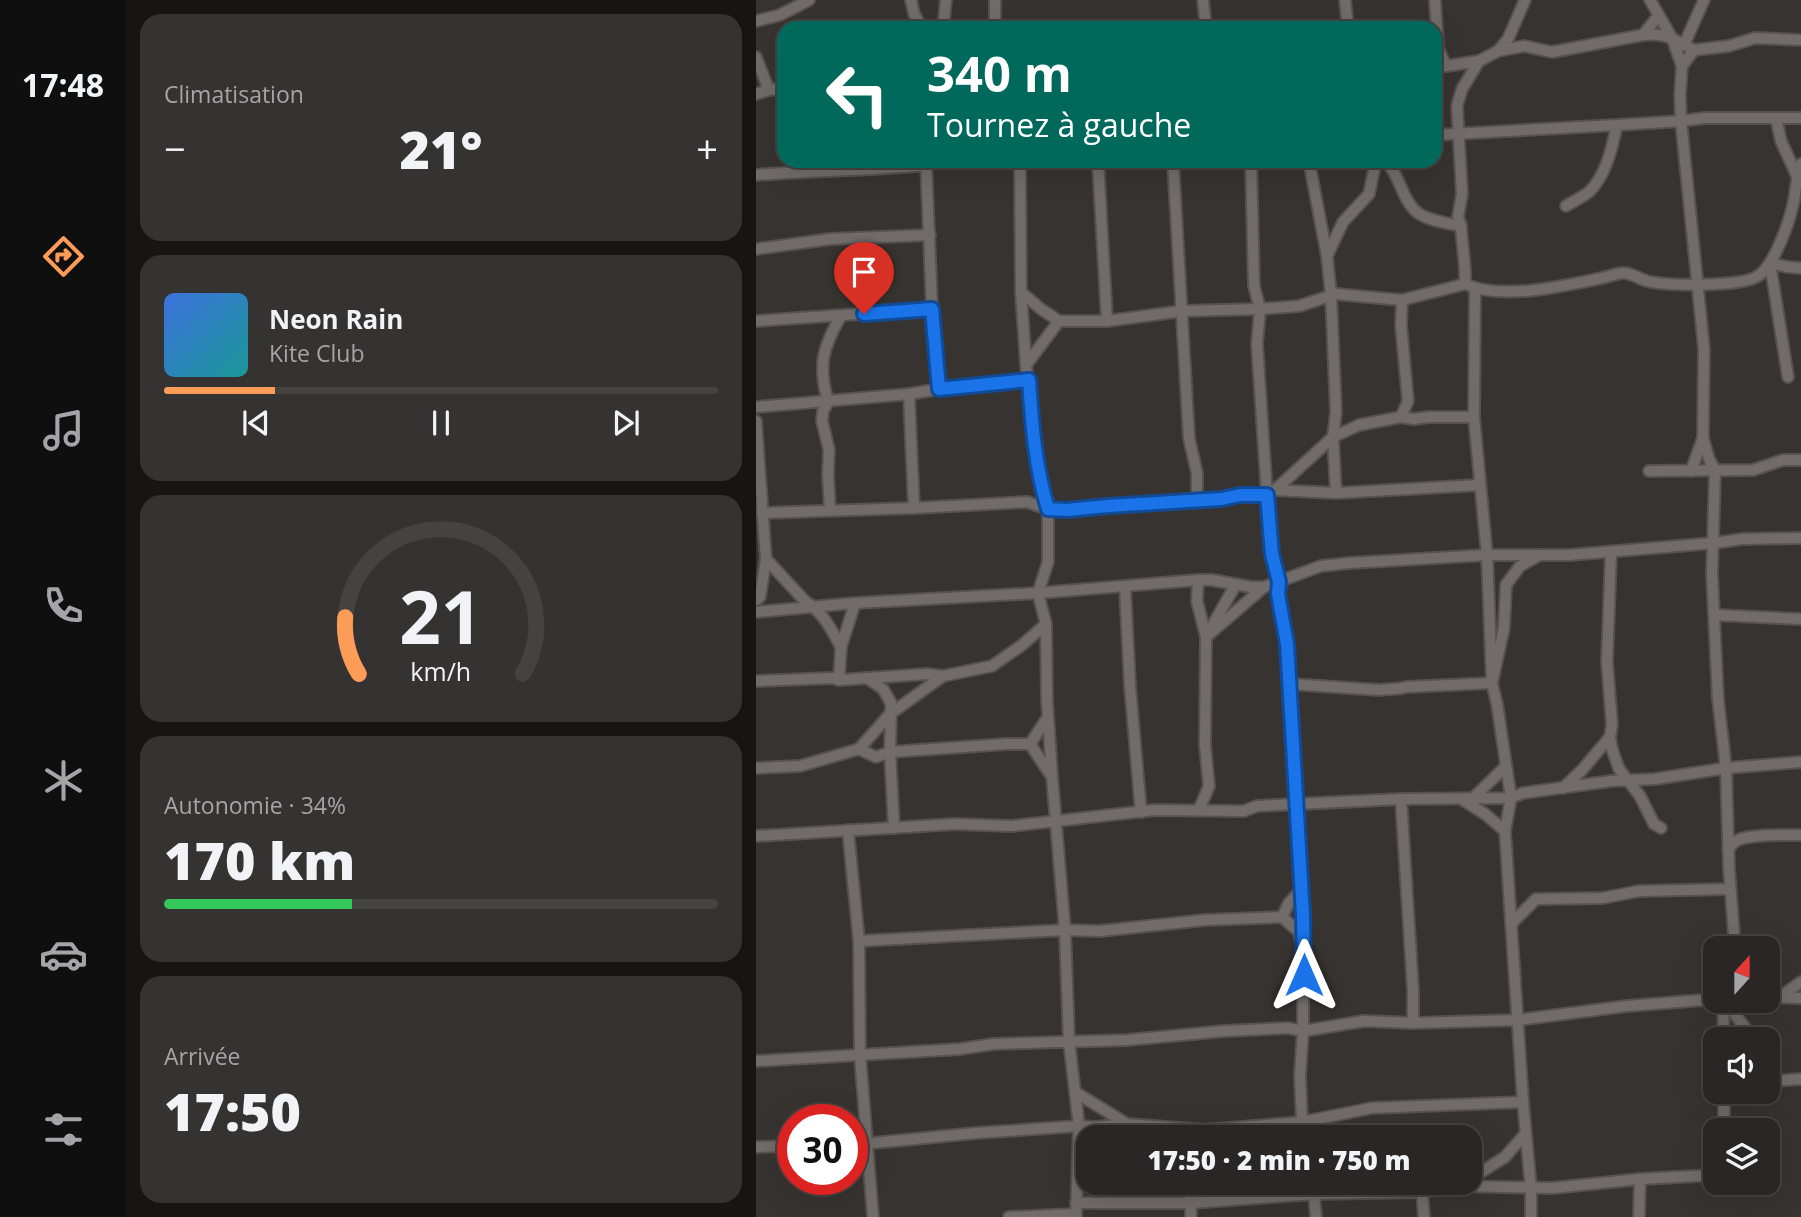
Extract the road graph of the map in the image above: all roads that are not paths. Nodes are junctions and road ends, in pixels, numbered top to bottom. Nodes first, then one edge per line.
1 (809, 0) edge
2 (911, 0) edge
3 (946, 0) edge
4 (995, 0) edge
5 (1203, 0) edge
6 (1345, 0) edge
7 (1435, 0) edge
8 (1650, 0) edge
9 (1704, 0) edge
10 (1523, 1) edge
11 (1658, 16) junction
12 (756, 21) edge
13 (918, 21) edge
14 (945, 21) edge
15 (995, 21) edge
16 (1205, 21) edge
17 (1347, 21) edge
18 (1436, 21) edge
19 (1643, 35) junction
20 (1672, 38) junction
21 (1801, 39) edge
22 (1689, 48) junction
23 (1498, 51) junction
24 (756, 57) edge
25 (1479, 61) junction
26 (1442, 66) edge
27 (1682, 66) junction
28 (777, 89) edge
29 (769, 90) junction
30 (756, 94) edge
31 (1776, 118) junction
32 (1801, 118) edge
33 (1681, 121) junction
34 (1618, 125) junction
35 (1442, 135) edge
36 (1458, 135) junction
37 (1801, 164) edge
38 (891, 168) edge
39 (926, 168) edge
40 (1020, 168) edge
41 (1098, 168) edge
42 (1173, 168) edge
43 (1251, 168) edge
44 (1310, 168) edge
45 (1375, 168) edge
46 (1392, 168) edge
47 (756, 174) edge
48 (1797, 176) junction
49 (1566, 206) dead end
50 (1461, 226) junction
51 (930, 235) junction
52 (756, 249) edge
53 (1327, 256) junction
54 (1770, 263) junction
55 (1801, 268) edge
56 (1697, 285) junction
57 (1470, 286) junction
58 (1021, 292) junction
59 (1331, 295) junction
60 (1402, 300) junction
61 (932, 309) junction
62 (1260, 309) junction
63 (1182, 311) junction
64 (841, 316) junction
65 (756, 321) edge
66 (1059, 321) junction
67 (1107, 321) junction
68 (1026, 365) junction
69 (1787, 377) dead end
70 (1029, 380) junction
71 (939, 389) junction
72 (909, 394) junction
73 (828, 402) junction
74 (756, 407) edge
75 (1401, 417) junction
76 (1474, 417) junction
77 (756, 421) edge
78 (1334, 437) junction
79 (1703, 438) junction
80 (1801, 460) edge
81 (1715, 470) junction
82 (1648, 471) dead end
83 (1691, 471) junction
84 (1480, 485) junction
85 (1271, 492) junction
86 (1336, 493) junction
87 (1197, 500) junction
88 (914, 508) junction
89 (1048, 509) junction
90 (830, 510) junction
91 (762, 513) junction
92 (1801, 538) edge
93 (1714, 543) junction
94 (1611, 552) junction
95 (1488, 555) junction
96 (1540, 555) junction
97 (766, 559) junction
98 (1198, 580) junction
99 (1279, 582) junction
100 (1236, 584) junction
101 (1125, 587) junction
102 (1264, 587) junction
103 (1038, 593) junction
104 (756, 600) edge
105 (856, 603) junction
106 (813, 606) junction
107 (756, 612) edge
108 (1715, 615) junction
109 (1801, 619) edge
110 (1046, 624) junction
111 (1206, 637) junction
112 (841, 647) junction
113 (943, 676) junction
114 (867, 678) junction
115 (839, 680) junction
116 (756, 681) edge
117 (1492, 683) junction
118 (1289, 684) junction
119 (890, 714) junction
120 (1048, 717) junction
121 (1610, 737) junction
122 (1030, 744) junction
123 (859, 749) junction
124 (890, 752) junction
125 (1801, 762) edge
126 (1506, 766) junction
127 (756, 768) edge
128 (1726, 768) junction
129 (1052, 776) junction
130 (1626, 780) junction
131 (1563, 788) junction
132 (1511, 798) junction
133 (1401, 799) junction
134 (1466, 799) junction
135 (1296, 804) junction
136 (1199, 810) junction
137 (1141, 812) junction
138 (1056, 822) junction
139 (894, 828) junction
140 (1661, 828) dead end
141 (848, 831) junction
142 (1505, 831) junction
143 (1801, 835) edge
144 (756, 836) edge
145 (1728, 849) junction
146 (1730, 889) junction
147 (1301, 890) junction
148 (1282, 917) junction
149 (1511, 924) junction
150 (1065, 930) junction
151 (1734, 936) edge
152 (859, 941) junction
153 (1304, 948) junction
154 (1801, 982) edge
155 (1780, 997) joint
156 (1801, 998) edge
157 (1703, 1000) edge
158 (1733, 1013) edge
159 (1517, 1020) junction
160 (1413, 1023) junction
161 (1744, 1027) edge
162 (1303, 1031) junction
163 (1069, 1041) junction
164 (860, 1055) junction
165 (756, 1061) edge
166 (1780, 1079) edge
167 (1801, 1079) edge
168 (1075, 1092) junction
169 (1523, 1102) junction
170 (863, 1104) edge
171 (1302, 1122) junction
172 (1127, 1124) junction
173 (1079, 1125) edge
174 (1116, 1125) edge
175 (1135, 1125) edge
176 (1277, 1125) edge
177 (1303, 1125) edge
178 (1076, 1126) edge
179 (1525, 1134) junction
180 (868, 1144) edge
181 (777, 1146) edge
182 (756, 1147) edge
183 (868, 1165) edge
184 (1482, 1172) edge
185 (1703, 1176) edge
186 (1640, 1179) junction
187 (1482, 1185) edge
188 (1531, 1189) junction
189 (1191, 1195) edge
190 (1261, 1195) edge
191 (1314, 1195) edge
192 (1422, 1195) edge
193 (1191, 1203) junction
194 (1076, 1211) edge
195 (873, 1217) edge
196 (1009, 1217) edge
197 (1191, 1217) edge
198 (1316, 1217) edge
199 (1424, 1217) edge
200 (1531, 1217) edge
201 (1639, 1217) edge

1 - 12 street
2 - 13 street
3 - 14 street
4 - 15 street
5 - 16 street
6 - 17 street
7 - 18 street
8 - 11 street
9 - 22 street
10 - 23 street
11 - 19 street
11 - 20 street
19 - 20 street
19 - 23 street
20 - 22 street
20 - 27 street
21 - 22 street
22 - 27 street
23 - 25 street
24 - 29 street
25 - 26 street
25 - 36 street
27 - 33 street
28 - 29 street
29 - 30 street
31 - 32 street
31 - 33 street
31 - 48 street
33 - 34 street
33 - 56 street
34 - 36 street
34 - 49 street
35 - 36 street
36 - 50 street
37 - 48 street
38 - 47 street
39 - 51 street
40 - 58 street
41 - 67 street
42 - 63 street
43 - 62 street
44 - 53 street
45 - 53 street
46 - 50 street
48 - 54 street
50 - 57 street
51 - 52 street
51 - 61 street
53 - 59 street
54 - 55 street
54 - 56 street
54 - 69 street
56 - 57 street
56 - 79 street
57 - 60 street
57 - 76 street
58 - 66 street
58 - 68 street
59 - 60 street
59 - 62 street
59 - 78 street
60 - 75 street
61 - 64 street
61 - 71 street
62 - 63 street
62 - 85 street
63 - 67 street
63 - 87 street
64 - 65 street
64 - 73 street
66 - 67 street
66 - 68 street
68 - 70 street
70 - 71 street
70 - 89 street
71 - 72 street
72 - 73 street
72 - 88 street
73 - 74 street
73 - 90 street
75 - 76 street
75 - 78 street
76 - 84 street
77 - 91 street
78 - 85 street
78 - 86 street
79 - 81 street
79 - 83 street
80 - 81 street
81 - 83 street
81 - 93 street
82 - 83 street
84 - 86 street
84 - 95 street
85 - 86 street
85 - 87 street
85 - 99 street
87 - 89 street
88 - 89 street
88 - 90 street
89 - 103 street
90 - 91 street
91 - 97 street
92 - 93 street
93 - 94 street
93 - 108 street
94 - 96 street
94 - 121 street
95 - 96 street
95 - 99 street
95 - 117 street
96 - 117 street
97 - 104 street
97 - 106 street
98 - 100 street
98 - 101 street
98 - 111 street
99 - 102 street
99 - 118 street
100 - 102 street
100 - 111 street
101 - 103 street
101 - 137 street
102 - 111 street
103 - 105 street
103 - 110 street
105 - 106 street
105 - 112 street
106 - 107 street
106 - 112 street
108 - 109 street
108 - 128 street
110 - 113 street
110 - 120 street
111 - 136 street
112 - 115 street
113 - 114 street
113 - 119 street
114 - 115 street
114 - 119 street
115 - 116 street
117 - 118 street
117 - 126 street
118 - 135 street
119 - 123 street
119 - 124 street
120 - 122 street
120 - 129 street
121 - 130 street
121 - 131 street
122 - 124 street
122 - 129 street
123 - 124 street
123 - 127 street
124 - 139 street
125 - 128 street
126 - 132 street
126 - 134 street
128 - 130 street
128 - 145 street
129 - 138 street
130 - 131 street
130 - 140 street
131 - 132 street
132 - 134 street
132 - 142 street
133 - 134 street
133 - 135 street
133 - 160 street
134 - 142 street
135 - 136 street
135 - 147 street
136 - 137 street
137 - 138 street
138 - 139 street
138 - 150 street
139 - 141 street
141 - 144 street
141 - 152 street
142 - 149 street
143 - 145 street
145 - 146 street
146 - 149 street
146 - 151 street
147 - 148 street
147 - 153 street
148 - 150 street
148 - 153 street
149 - 159 street
150 - 152 street
150 - 163 street
152 - 164 street
153 - 162 street
154 - 155 street
155 - 156 street
157 - 159 street
158 - 161 street
159 - 160 street
159 - 169 street
160 - 162 street
162 - 163 street
162 - 171 street
163 - 164 street
163 - 168 street
164 - 165 street
164 - 170 street
166 - 167 street
168 - 172 street
168 - 173 street
169 - 171 street
169 - 179 street
171 - 176 street
171 - 177 street
172 - 174 street
172 - 175 street
178 - 180 street
179 - 184 street
179 - 188 street
181 - 182 street
183 - 195 street
185 - 186 street
186 - 188 street
186 - 201 street
187 - 188 street
188 - 200 street
189 - 193 street
190 - 193 street
191 - 198 street
192 - 199 street
193 - 194 street
193 - 197 street
194 - 196 street

